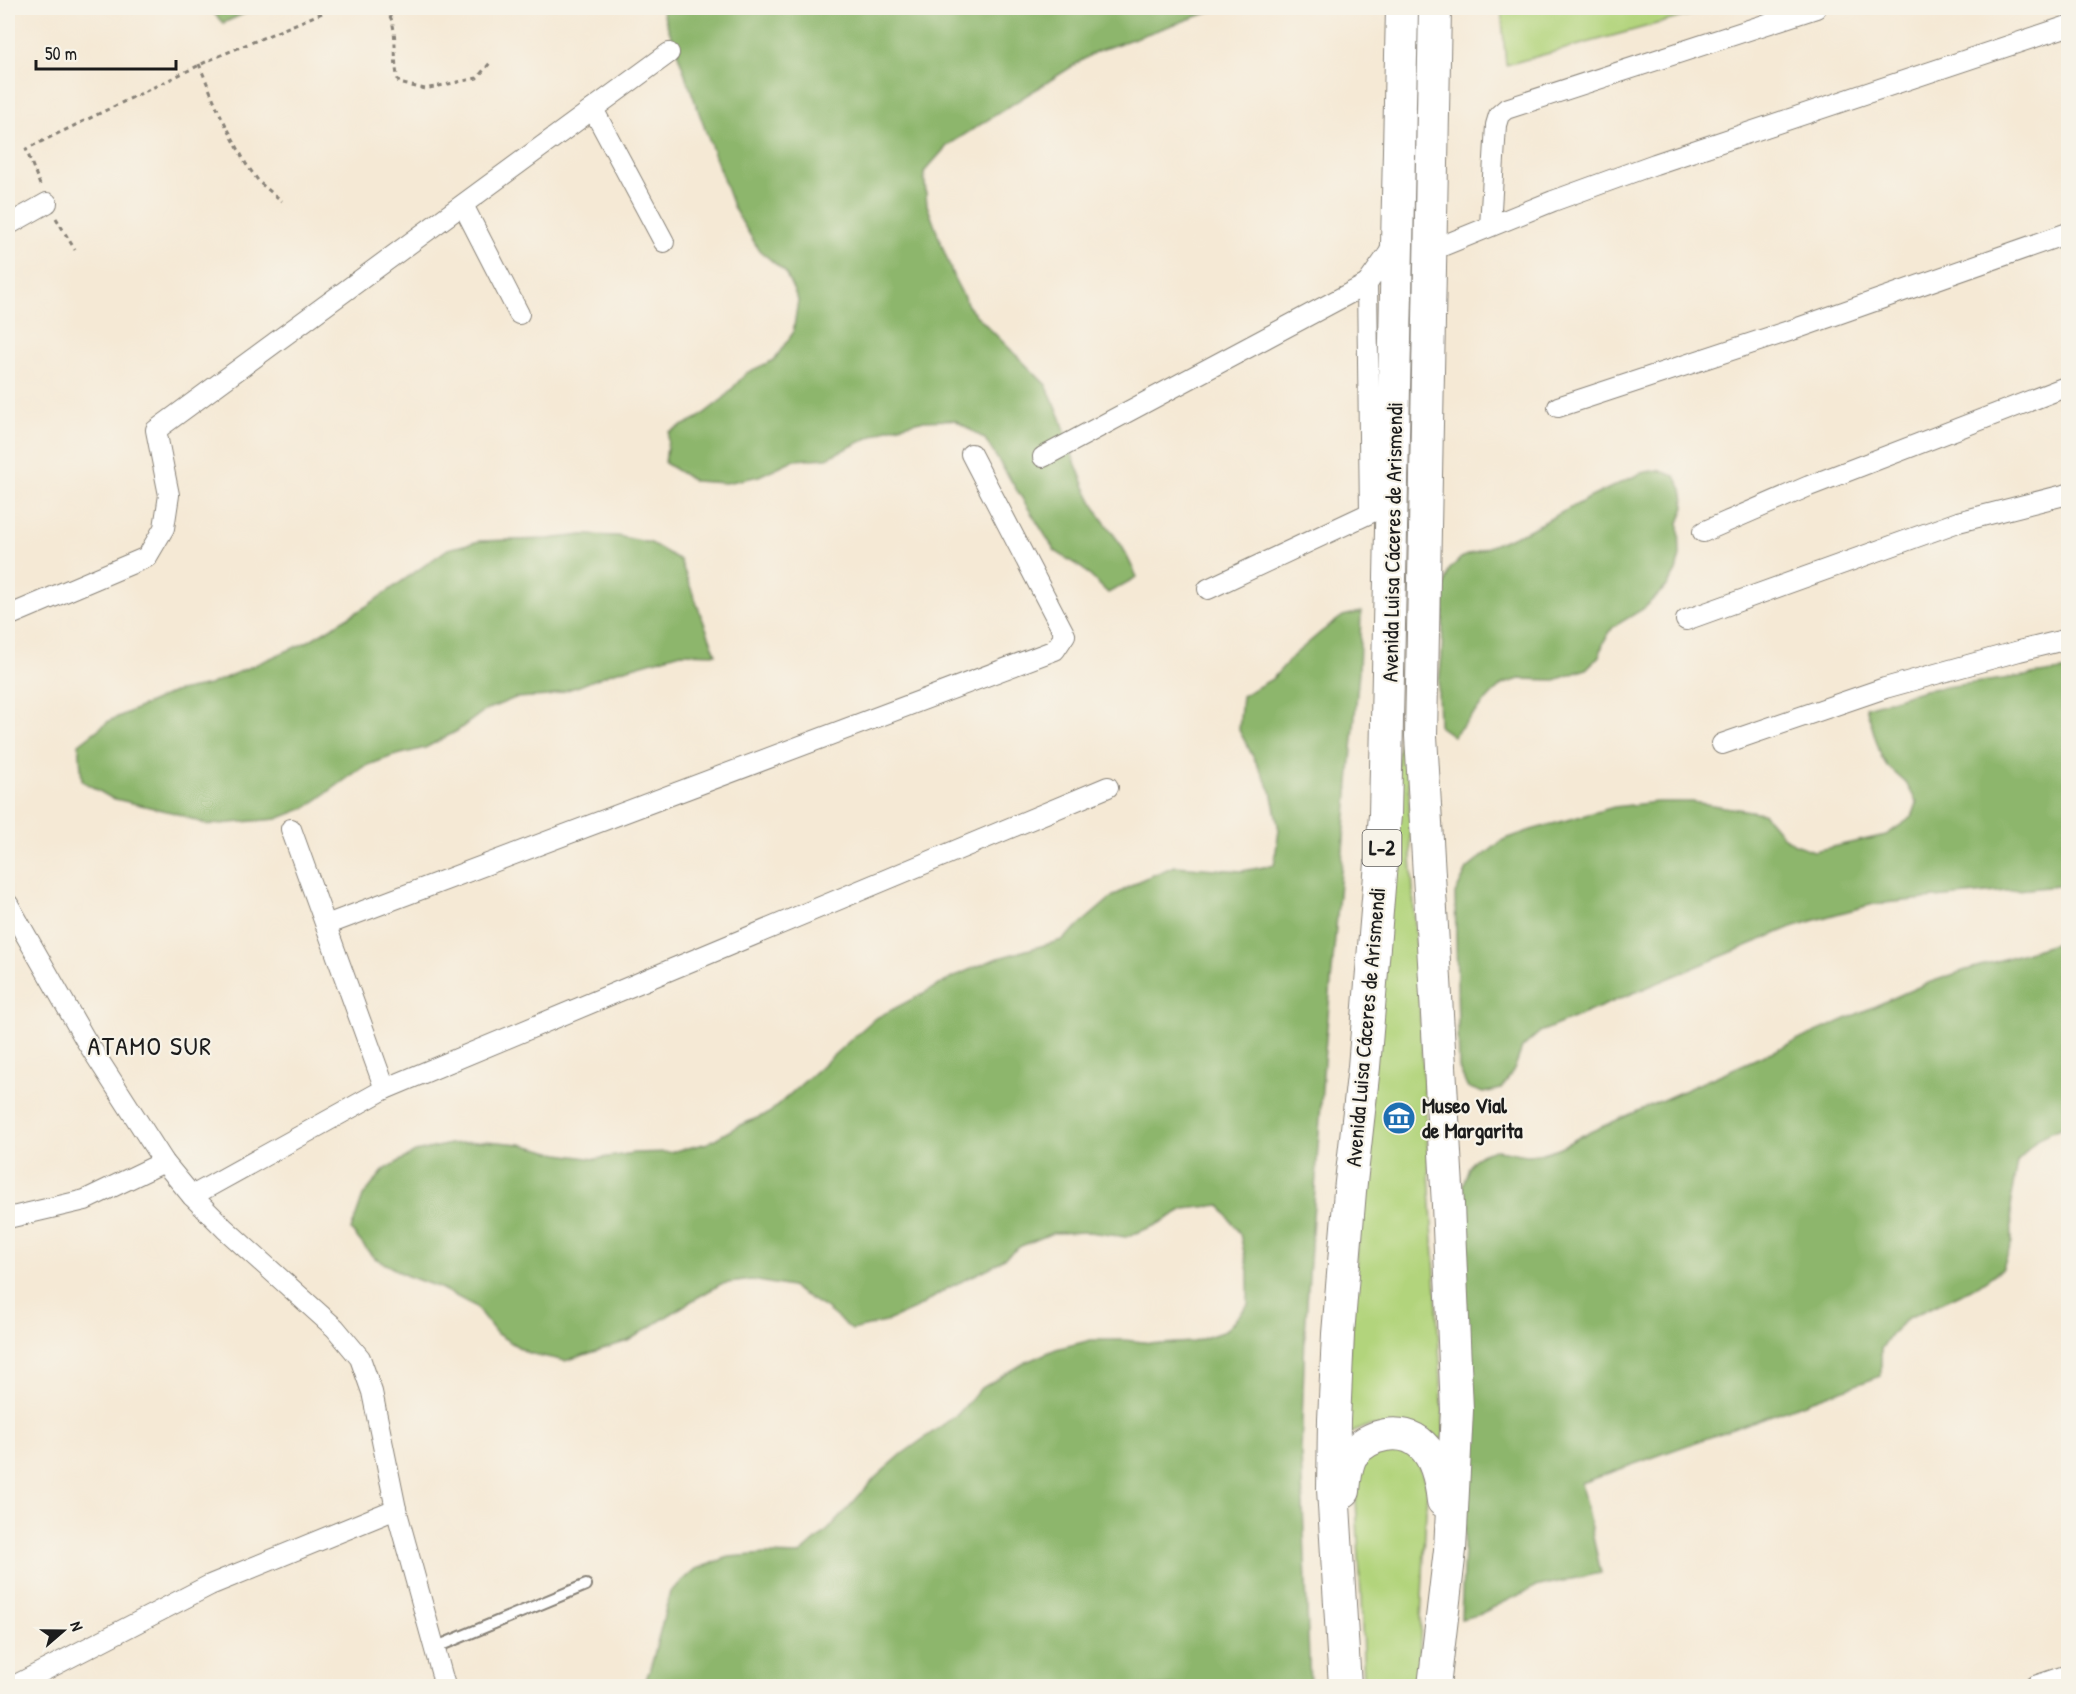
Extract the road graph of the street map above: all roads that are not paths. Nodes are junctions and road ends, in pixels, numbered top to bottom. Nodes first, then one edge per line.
1 (1402, 8) edge
2 (1435, 8) edge
3 (1816, 8) edge
4 (2068, 26) edge
5 (669, 53) dead end
6 (592, 109) junction
7 (47, 203) road end
8 (463, 205) junction
9 (8, 225) edge
10 (1490, 226) junction
11 (1398, 232) junction
12 (2068, 233) edge
13 (664, 242) dead end
14 (1430, 250) junction
15 (1367, 284) junction
16 (519, 314) dead end
17 (2068, 386) edge
18 (1558, 407) dead end
19 (971, 454) dead end
20 (1043, 457) dead end
21 (2068, 494) edge
22 (1703, 532) dead end
23 (1208, 589) dead end
24 (8, 616) edge
25 (1686, 620) dead end
26 (2068, 639) edge
27 (1722, 744) dead end
28 (1108, 787) dead end
29 (291, 829) dead end
30 (8, 904) edge
31 (326, 925) junction
32 (385, 1089) junction
33 (164, 1162) junction
34 (192, 1196) junction
35 (8, 1218) edge
36 (396, 1509) junction
37 (1450, 1550) junction
38 (1337, 1557) junction
39 (585, 1585) dead end
40 (434, 1648) junction
41 (2068, 1675) edge
42 (14, 1686) edge
43 (445, 1686) edge
44 (1345, 1686) edge
45 (1434, 1686) edge
46 (2035, 1686) edge

1 - 11 main road, Avenida Luisa Cáceres de Arismendi / L-2
2 - 14 main road, Avenida Luisa Cáceres de Arismendi / L-2
3 - 10 street
4 - 10 street
5 - 6 street
6 - 8 street
6 - 13 street
7 - 9 street
8 - 16 street
8 - 24 street
10 - 14 street
11 - 15 street
11 - 38 main road, Avenida Luisa Cáceres de Arismendi / L-2
12 - 18 street
14 - 37 main road, Avenida Luisa Cáceres de Arismendi / L-2
15 - 20 street
15 - 23 street
17 - 22 street
19 - 31 street
21 - 25 street
26 - 27 street
28 - 32 street
29 - 31 street
30 - 33 street
31 - 32 street
32 - 34 street
33 - 34 street
33 - 35 street
34 - 36 street
36 - 40 street
36 - 42 street
37 - 38 main road
37 - 45 main road, Avenida Luisa Cáceres de Arismendi / L-2
38 - 44 main road, Avenida Luisa Cáceres de Arismendi / L-2
39 - 40 lane
40 - 43 street
41 - 46 street

